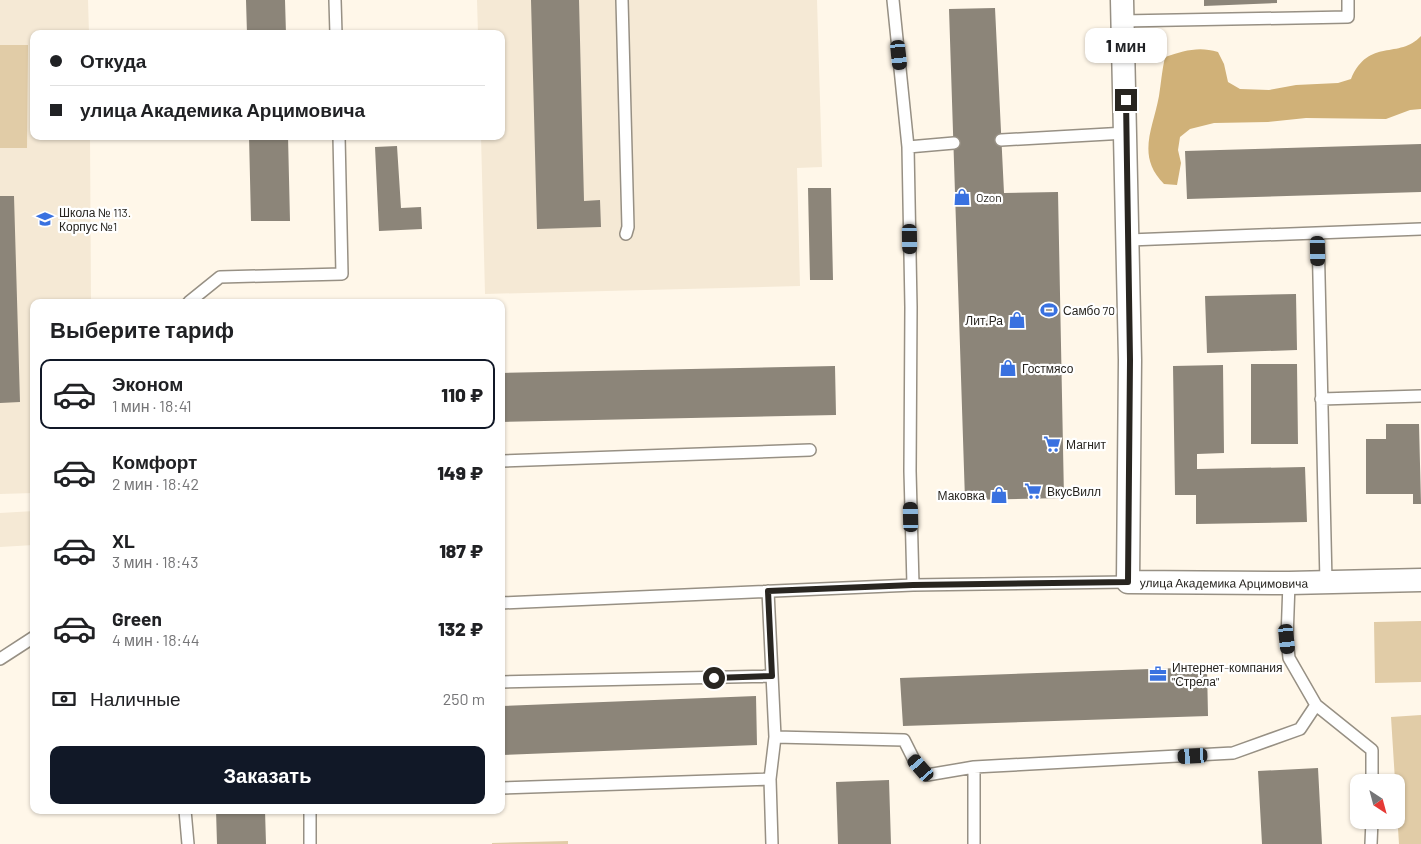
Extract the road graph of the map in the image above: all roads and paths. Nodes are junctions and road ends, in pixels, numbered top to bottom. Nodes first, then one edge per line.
1 (335, 0) edge
2 (622, 0) edge
3 (893, 0) edge
4 (1348, 0) edge
5 (1122, 11) edge
6 (336, 30) edge
7 (1126, 133) junction
8 (339, 140) edge
9 (1001, 140) dead end
10 (954, 143) dead end
11 (908, 147) junction
12 (1421, 229) edge
13 (626, 234) dead end
14 (1318, 234) junction
15 (1129, 240) junction
16 (193, 299) edge
17 (1421, 396) edge
18 (1322, 399) junction
19 (810, 450) dead end
20 (505, 461) edge
21 (1421, 580) edge
22 (1128, 582) junction
23 (1326, 582) junction
24 (1289, 583) junction
25 (913, 585) junction
26 (768, 591) junction
27 (505, 603) edge
28 (30, 640) edge
29 (0, 659) edge
30 (772, 676) junction
31 (505, 682) edge
32 (1316, 705) junction
33 (775, 737) junction
34 (974, 767) junction
35 (1372, 774) edge
36 (770, 779) junction
37 (505, 788) edge
38 (186, 814) edge
39 (310, 814) edge
40 (1372, 829) edge
41 (188, 844) edge
42 (310, 844) edge
43 (772, 844) edge
44 (974, 844) edge
45 (1371, 844) edge

1 - 6 lane
2 - 13 lane
3 - 11 lane
4 - 5 lane
5 - 7 street, улица Академика Арцимовича
7 - 9 lane
7 - 15 street, улица Академика Арцимовича
8 - 16 lane
10 - 11 lane
11 - 25 lane
12 - 14 lane
14 - 15 lane
14 - 18 lane
15 - 22 street, улица Академика Арцимовича
17 - 18 lane
18 - 23 lane
19 - 20 lane
21 - 23 street, улица Академика Арцимовича
22 - 24 street, улица Академика Арцимовича
22 - 25 lane
23 - 24 street, улица Академика Арцимовича
24 - 32 lane
25 - 26 lane
26 - 27 lane
26 - 30 lane
28 - 29 lane
30 - 31 lane
30 - 33 lane
32 - 34 lane
32 - 35 lane
33 - 34 lane
33 - 36 lane
34 - 44 lane
36 - 37 lane
36 - 43 lane
38 - 41 lane
39 - 42 lane
40 - 45 lane

